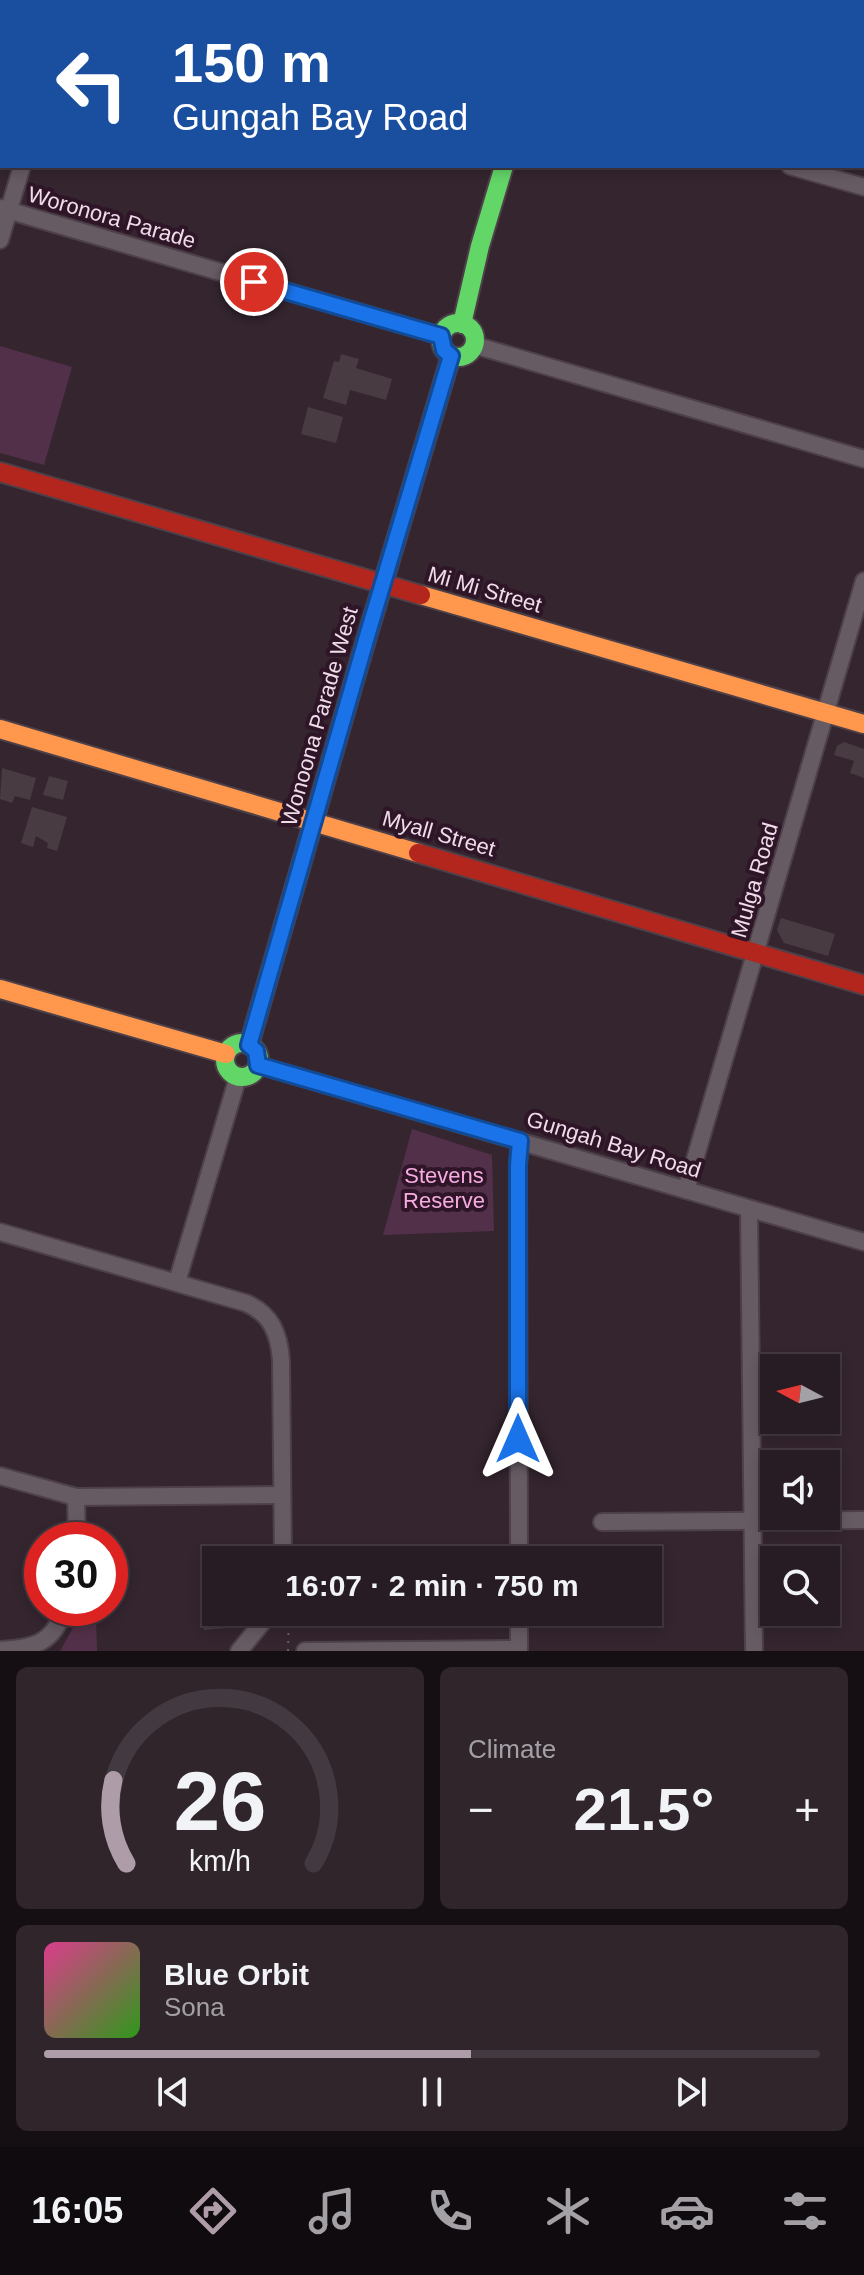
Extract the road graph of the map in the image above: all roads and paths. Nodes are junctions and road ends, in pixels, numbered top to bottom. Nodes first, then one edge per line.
1 (21, 168) edge
2 (503, 168) edge
3 (797, 168) edge
4 (864, 187) edge
5 (4, 209) edge
6 (0, 240) edge
7 (462, 324) junction
8 (441, 336) junction
9 (474, 345) junction
10 (451, 356) junction
11 (864, 459) edge
12 (0, 472) edge
13 (864, 581) edge
14 (382, 584) junction
15 (826, 713) junction
16 (864, 724) edge
17 (0, 729) edge
18 (313, 821) junction
19 (756, 953) junction
20 (864, 985) edge
21 (0, 989) edge
22 (249, 1045) junction
23 (226, 1054) junction
24 (258, 1065) junction
25 (238, 1077) junction
26 (520, 1141) junction
27 (686, 1190) junction
28 (749, 1209) junction
29 (0, 1232) edge
30 (864, 1242) edge
31 (177, 1282) junction
32 (0, 1476) edge
33 (282, 1495) junction
34 (76, 1497) junction
35 (752, 1520) junction
36 (864, 1520) edge
37 (77, 1522) edge
38 (602, 1522) dead end
39 (283, 1546) edge
40 (519, 1546) edge
41 (56, 1626) edge
42 (260, 1626) edge
43 (289, 1626) edge
44 (519, 1626) edge
45 (0, 1650) edge
46 (519, 1650) edge
47 (239, 1651) edge
48 (288, 1651) edge
49 (305, 1651) edge
50 (754, 1651) edge

1 - 5 street
2 - 7 street
3 - 4 street
5 - 6 street
5 - 8 street, Woronora Parade
7 - 8 street
7 - 9 street
8 - 10 street
9 - 10 street
9 - 11 street
10 - 14 street, Wonoona Parade West
12 - 14 street, Mi Mi Street
13 - 15 street, Mulga Road
14 - 15 street, Mi Mi Street
14 - 18 street, Wonoona Parade West
15 - 16 street, Mi Mi Street
15 - 19 street, Mulga Road
17 - 18 street, Myall Street
18 - 19 street, Myall Street
18 - 22 street, Wonoona Parade West
19 - 20 street, Myall Street
19 - 27 street, Mulga Road
21 - 23 street
22 - 23 street
22 - 24 street
23 - 25 street
24 - 25 street
24 - 26 street, Gungah Bay Road
25 - 31 street
26 - 27 street, Gungah Bay Road
26 - 40 street
27 - 28 street, Gungah Bay Road
28 - 30 street, Gungah Bay Road
28 - 35 street
29 - 31 street
31 - 33 street
32 - 34 street
33 - 34 street
33 - 39 street
34 - 37 street
35 - 36 street
35 - 38 street
35 - 50 street
41 - 45 street
42 - 47 street
43 - 48 path
44 - 46 street
46 - 49 street

